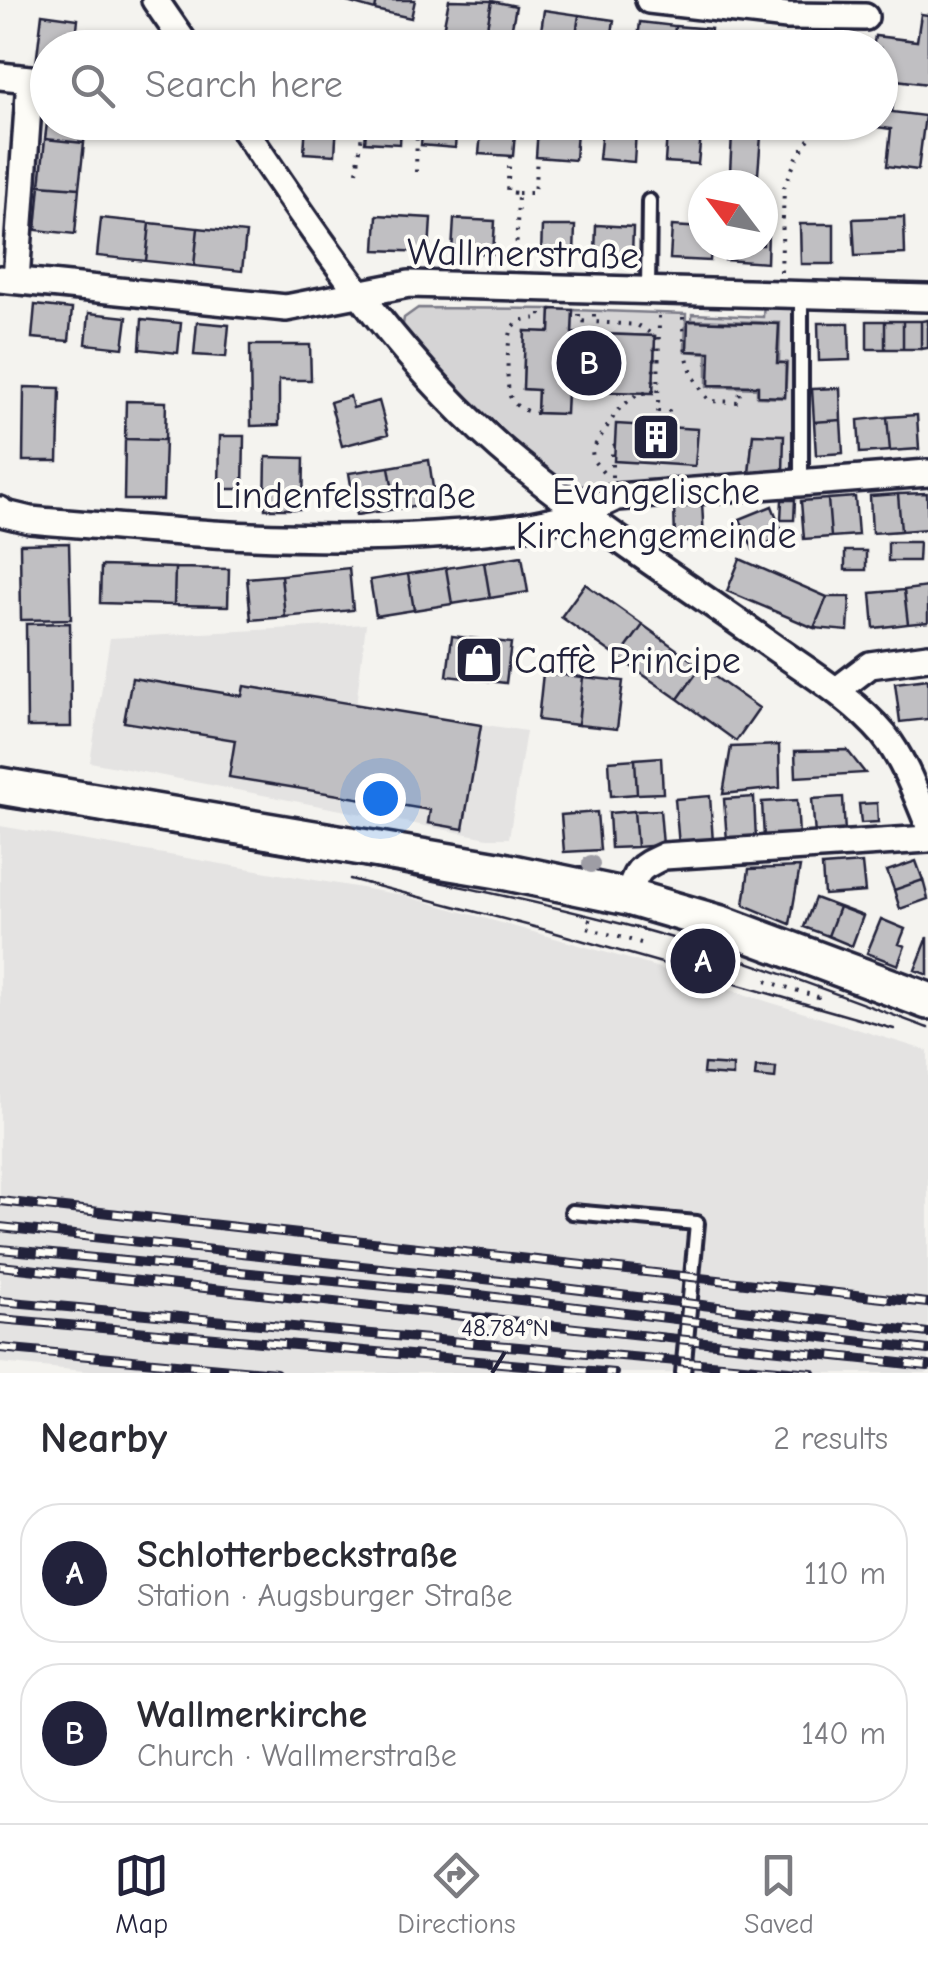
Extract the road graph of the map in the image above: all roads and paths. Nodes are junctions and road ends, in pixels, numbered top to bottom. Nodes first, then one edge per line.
1 (155, 0) edge
2 (649, 0) edge
3 (865, 16) dead end
4 (176, 30) edge
5 (0, 76) edge
6 (252, 140) edge
7 (360, 140) edge
8 (417, 140) edge
9 (808, 140) edge
10 (510, 156) dead end
11 (537, 159) dead end
12 (357, 172) dead end
13 (416, 172) dead end
14 (518, 193) junction
15 (649, 201) dead end
16 (8, 280) edge
17 (515, 287) junction
18 (542, 288) junction
19 (593, 290) junction
20 (664, 292) junction
21 (360, 295) junction
22 (801, 297) junction
23 (928, 298) edge
24 (740, 390) dead end
25 (537, 413) dead end
26 (668, 427) dead end
27 (615, 445) dead end
28 (928, 473) edge
29 (801, 485) junction
30 (0, 510) edge
31 (584, 513) junction
32 (928, 657) edge
33 (836, 691) junction
34 (0, 786) edge
35 (928, 823) edge
36 (928, 839) edge
37 (628, 897) junction
38 (766, 981) dead end
39 (811, 995) dead end
40 (928, 1001) edge
41 (572, 1212) dead end
42 (683, 1373) edge

1 - 4 street
2 - 3 street
5 - 16 street
6 - 21 street
7 - 12 path
8 - 13 path
9 - 22 path
10 - 14 path
11 - 14 path
14 - 17 path
15 - 20 lane
16 - 21 street, Wallmerstraße
17 - 18 street, Wallmerstraße
17 - 21 street, Wallmerstraße
18 - 19 street, Wallmerstraße
18 - 25 path
19 - 20 street, Wallmerstraße
19 - 27 path
20 - 22 street, Wallmerstraße
20 - 24 path
20 - 26 path
21 - 31 street
22 - 23 street, Wallmerstraße
22 - 29 lane
28 - 29 street, Lindenfelsstraße
29 - 31 street, Lindenfelsstraße
30 - 31 street, Lindenfelsstraße
31 - 33 street
32 - 33 street
33 - 35 street
34 - 37 main road
36 - 37 street
37 - 40 main road
38 - 39 path
41 - 42 lane

